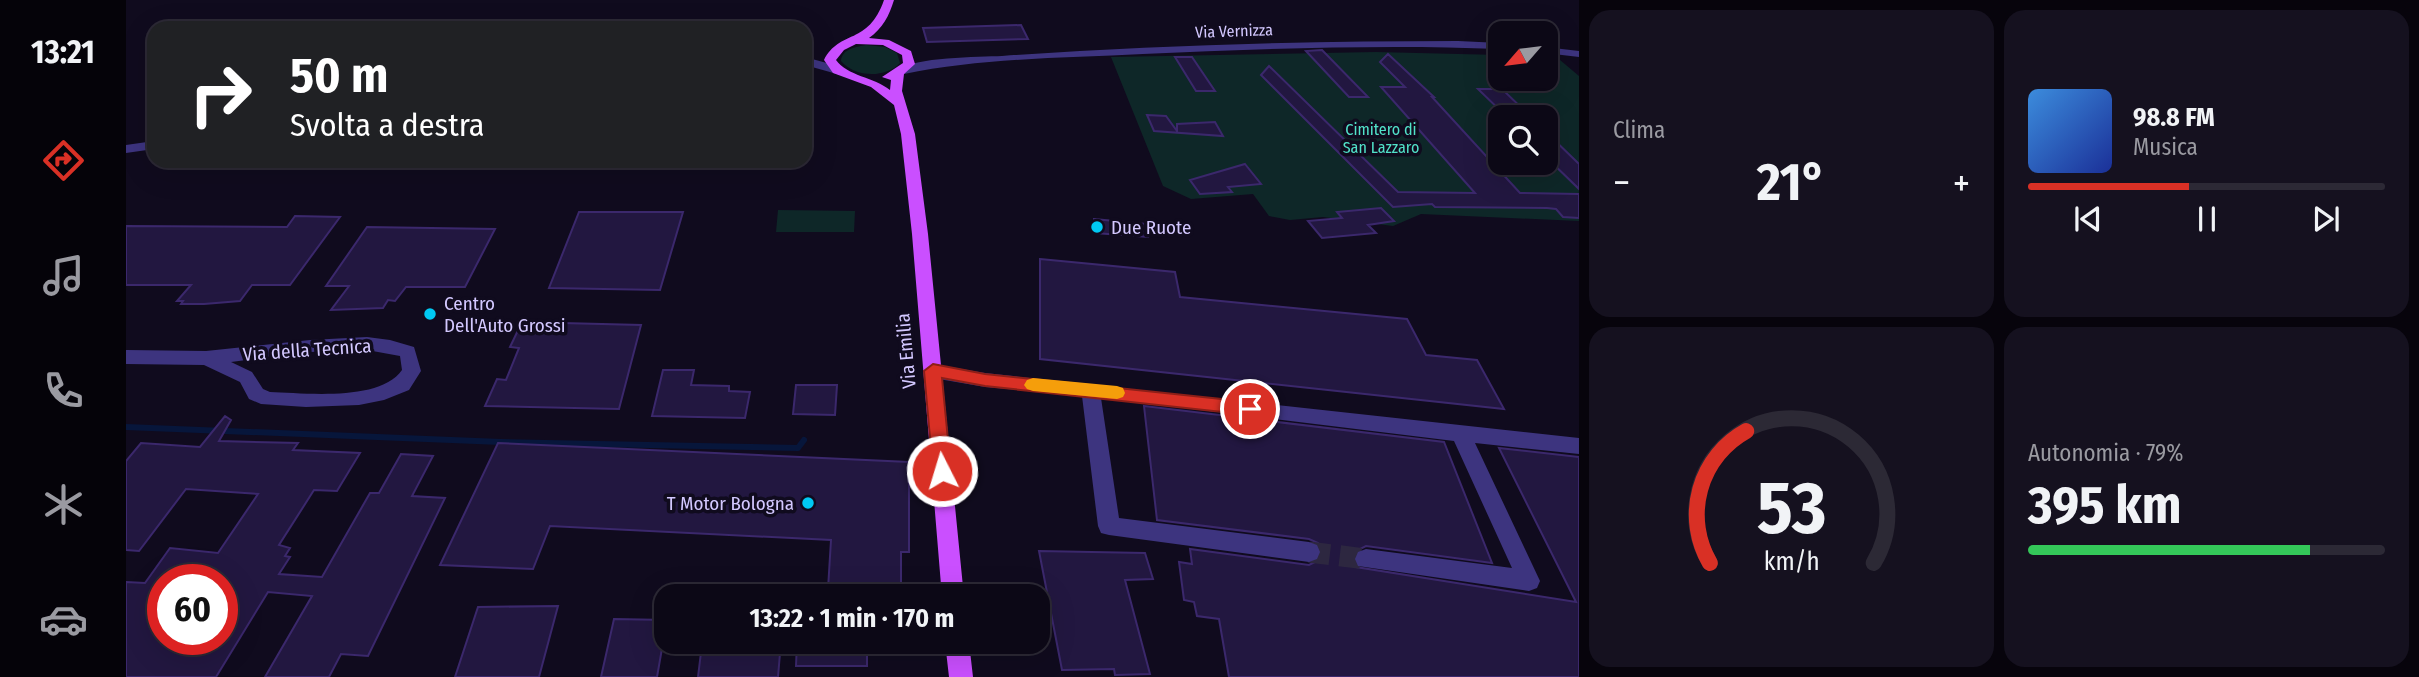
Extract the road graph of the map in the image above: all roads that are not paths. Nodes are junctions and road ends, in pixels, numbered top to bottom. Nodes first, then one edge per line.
1 (889, 0) edge
2 (883, 21) junction
3 (854, 42) junction
4 (894, 44) junction
5 (1488, 46) edge
6 (835, 50) junction
7 (907, 52) junction
8 (1558, 52) edge
9 (1579, 54) edge
10 (812, 58) edge
11 (971, 61) junction
12 (812, 62) edge
13 (837, 70) junction
14 (901, 72) junction
15 (852, 77) junction
16 (899, 103) junction
17 (147, 146) edge
18 (126, 149) edge
19 (126, 357) edge
20 (206, 358) junction
21 (933, 371) junction
22 (1091, 390) junction
23 (1461, 433) junction
24 (1579, 446) edge
25 (1309, 552) tunnel mouth
26 (1366, 559) tunnel mouth
27 (952, 584) edge
28 (958, 654) edge
29 (961, 677) edge

1 - 2 main road
2 - 3 main road
2 - 4 main road
3 - 4 main road
3 - 6 main road
4 - 7 main road
5 - 11 street, Via Vernizza
6 - 10 street
6 - 13 main road
7 - 11 street, Via Vernizza
7 - 14 main road, Via Emilia
8 - 9 street
11 - 14 street, Via Vernizza
12 - 13 street
13 - 15 main road
14 - 15 main road
14 - 16 main road, Via Emilia
15 - 16 main road
16 - 21 main road, Via Emilia
17 - 18 street
19 - 20 street, Via della Tecnica
20 - 20 street, Via della Tecnica
21 - 22 street
21 - 27 main road, Via Emilia
22 - 23 street
22 - 25 street
23 - 24 street
23 - 26 street
28 - 29 main road

